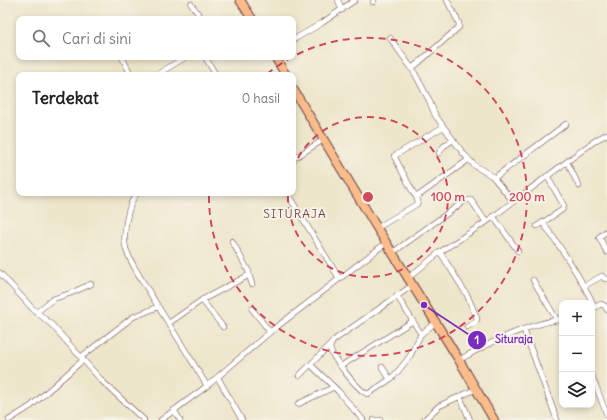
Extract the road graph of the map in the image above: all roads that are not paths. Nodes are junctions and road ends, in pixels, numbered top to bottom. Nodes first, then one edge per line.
1 (240, 0) edge
2 (338, 0) edge
3 (355, 0) edge
4 (447, 0) edge
5 (191, 4) dead end
6 (342, 10) junction
7 (200, 16) edge
8 (249, 16) edge
9 (296, 38) edge
10 (390, 38) dead end
11 (124, 60) edge
12 (181, 60) edge
13 (207, 60) edge
14 (277, 60) edge
15 (413, 70) junction
16 (130, 72) edge
17 (161, 72) edge
18 (214, 72) edge
19 (284, 72) edge
20 (296, 96) edge
21 (566, 124) dead end
22 (443, 127) junction
23 (607, 134) edge
24 (323, 140) junction
25 (453, 140) junction
26 (439, 153) dead end
27 (296, 157) edge
28 (468, 160) junction
29 (567, 162) junction
30 (547, 176) junction
31 (494, 178) junction
32 (579, 186) dead end
33 (135, 196) edge
34 (289, 196) edge
35 (416, 196) junction
36 (513, 201) junction
37 (493, 216) junction
38 (486, 222) junction
39 (543, 223) junction
40 (537, 226) dead end
41 (376, 228) junction
42 (607, 231) edge
43 (232, 240) dead end
44 (386, 243) junction
45 (518, 251) dead end
46 (440, 252) junction
47 (607, 252) edge
48 (392, 253) junction
49 (0, 273) edge
50 (248, 276) junction
51 (339, 278) junction
52 (408, 278) junction
53 (607, 279) edge
54 (533, 280) dead end
55 (91, 284) dead end
56 (252, 284) dead end
57 (413, 285) junction
58 (584, 286) junction
59 (397, 296) junction
60 (202, 300) junction
61 (590, 300) edge
62 (158, 306) junction
63 (252, 308) dead end
64 (595, 308) edge
65 (607, 310) edge
66 (37, 312) junction
67 (559, 319) edge
68 (413, 321) junction
69 (169, 323) junction
70 (435, 323) junction
71 (223, 327) dead end
72 (467, 327) dead end
73 (524, 330) junction
74 (270, 332) junction
75 (421, 334) junction
76 (331, 344) junction
77 (82, 358) junction
78 (459, 360) junction
79 (310, 365) junction
80 (341, 366) junction
81 (382, 367) dead end
82 (299, 376) dead end
83 (218, 378) junction
84 (390, 379) junction
85 (595, 384) edge
86 (208, 386) junction
87 (334, 387) junction
88 (476, 389) junction
89 (460, 397) junction
90 (298, 404) dead end
91 (174, 410) junction
92 (607, 415) edge
93 (9, 420) edge
94 (144, 420) edge
95 (161, 420) edge
96 (180, 420) edge
97 (242, 420) edge
98 (363, 420) edge
99 (374, 420) edge
100 (380, 420) edge
101 (424, 420) edge
102 (470, 420) edge
103 (494, 420) edge
104 (557, 420) edge

1 - 8 main road
2 - 6 street
3 - 6 street
4 - 15 street
5 - 7 street
6 - 9 street
10 - 15 street
11 - 16 street
12 - 17 street
13 - 18 street
14 - 19 main road
15 - 22 street
20 - 24 main road
21 - 31 street
22 - 25 street
22 - 35 street
23 - 29 street
24 - 27 street
24 - 41 main road
25 - 26 street
25 - 28 street
28 - 31 street
28 - 35 street
29 - 30 street
29 - 32 street
30 - 36 street
30 - 39 street
31 - 36 street
33 - 62 street
34 - 51 street
35 - 41 street
36 - 37 street
37 - 38 street
37 - 45 street
38 - 46 street
38 - 48 street
39 - 40 street
39 - 58 street
41 - 44 main road
42 - 47 street
43 - 50 street
44 - 48 main road
44 - 51 street
46 - 52 street
46 - 72 street
48 - 52 main road
49 - 66 street
50 - 56 street
50 - 60 street
51 - 74 street
52 - 57 main road
53 - 58 street
54 - 67 street
55 - 66 street
57 - 59 street
57 - 70 main road
58 - 61 street
59 - 68 street
59 - 76 street
60 - 69 street
60 - 71 street
62 - 69 street
62 - 77 street
63 - 74 street
64 - 65 street
66 - 77 street
67 - 73 street
68 - 75 street
68 - 80 street
69 - 86 street
70 - 75 street
70 - 78 main road
73 - 78 street
73 - 104 street
74 - 83 street
75 - 84 street
76 - 79 street
76 - 80 street
77 - 93 street
77 - 94 street
78 - 88 main road
79 - 82 street
79 - 87 street
80 - 84 street
81 - 84 street
83 - 86 street
83 - 97 street
85 - 92 street
86 - 91 street
87 - 90 street
87 - 98 street
88 - 89 street
88 - 103 main road
89 - 101 street
89 - 102 street
91 - 95 street
91 - 96 street
99 - 100 street

